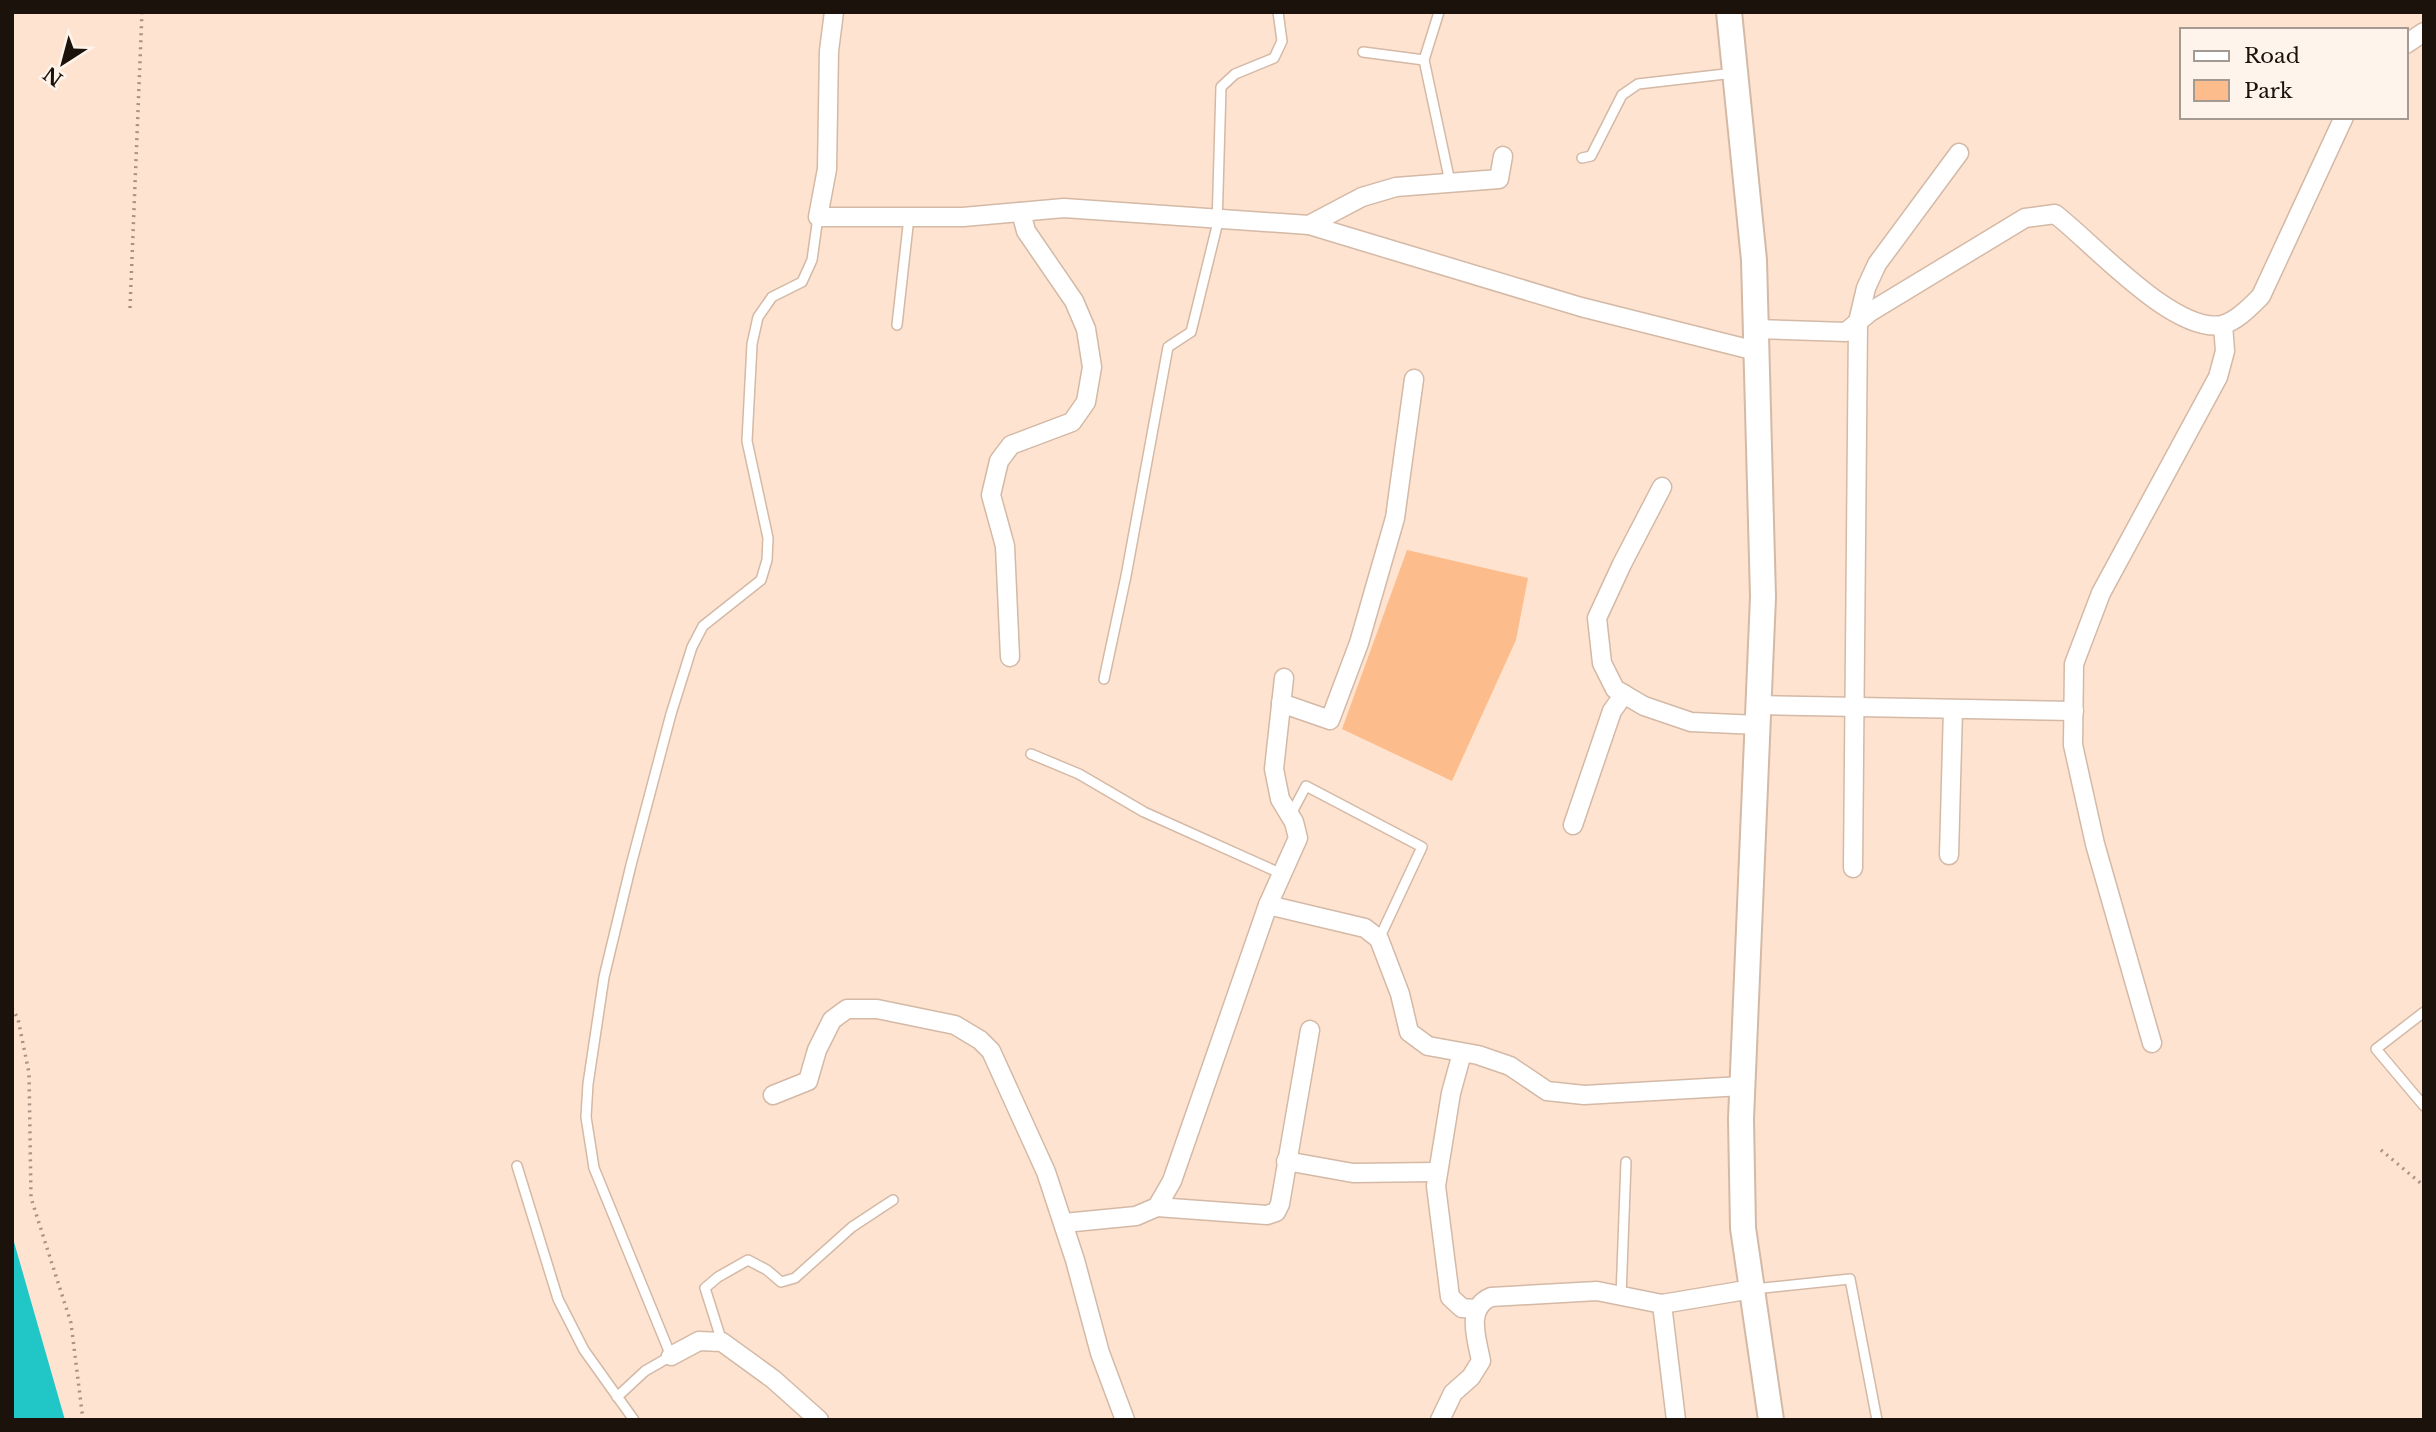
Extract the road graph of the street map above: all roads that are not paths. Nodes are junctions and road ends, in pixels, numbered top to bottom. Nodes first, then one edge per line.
1 (834, 12) edge
2 (1278, 12) edge
3 (1439, 12) edge
4 (1729, 12) edge
5 (2424, 32) edge
6 (2408, 43) edge
7 (1363, 52) dead end
8 (1424, 60) junction
9 (1735, 73) junction
10 (2343, 119) edge
11 (1959, 153) dead end
12 (1503, 156) dead end
13 (1582, 158) dead end
14 (1450, 182) junction
15 (1021, 212) junction
16 (818, 217) junction
17 (909, 217) junction
18 (1218, 217) junction
19 (1309, 225) junction
20 (1858, 322) junction
21 (897, 325) dead end
22 (2223, 325) junction
23 (1756, 340) junction
24 (1414, 379) dead end
25 (1662, 487) dead end
26 (1010, 657) dead end
27 (1284, 678) dead end
28 (1104, 679) dead end
29 (1623, 694) junction
30 (1281, 703) junction
31 (1854, 706) junction
32 (1954, 709) junction
33 (2074, 711) junction
34 (1758, 715) junction
35 (1031, 754) dead end
36 (1290, 816) junction
37 (1573, 825) dead end
38 (1949, 855) dead end
39 (1853, 868) dead end
40 (1282, 874) junction
41 (1268, 905) junction
42 (1379, 939) junction
43 (2424, 1012) edge
44 (1310, 1030) dead end
45 (2152, 1043) dead end
46 (1462, 1053) junction
47 (1742, 1086) junction
48 (773, 1095) dead end
49 (2424, 1106) edge
50 (1286, 1161) junction
51 (1626, 1162) dead end
52 (517, 1166) dead end
53 (1437, 1172) junction
54 (893, 1200) dead end
55 (1157, 1207) junction
56 (1063, 1223) junction
57 (1752, 1289) junction
58 (1622, 1297) junction
59 (1662, 1304) junction
60 (1475, 1310) junction
61 (722, 1342) junction
62 (671, 1356) junction
63 (617, 1397) junction
64 (634, 1420) edge
65 (818, 1420) edge
66 (1125, 1420) edge
67 (1440, 1420) edge
68 (1676, 1420) edge
69 (1771, 1420) edge
70 (1877, 1420) edge

1 - 16 street
2 - 18 lane
3 - 8 lane
4 - 9 street
5 - 6 street
7 - 8 lane
8 - 14 lane
9 - 13 lane
9 - 23 street
10 - 22 street
11 - 20 street
12 - 14 street
14 - 19 street
15 - 17 street
15 - 18 street
15 - 26 street
16 - 17 street
16 - 62 lane
17 - 21 lane
18 - 19 street
18 - 28 lane
19 - 23 street
20 - 22 street
20 - 23 street
20 - 31 street
22 - 33 street
23 - 34 street
24 - 30 street
25 - 29 street
27 - 30 street
29 - 34 street
29 - 37 street
30 - 36 street
31 - 32 street
31 - 34 street
31 - 39 street
32 - 33 street
32 - 38 street
33 - 45 street
34 - 47 street
35 - 40 lane
36 - 40 street
36 - 42 lane
40 - 41 street
41 - 42 street
41 - 55 street
42 - 46 street
43 - 49 lane
44 - 50 street
46 - 47 street
46 - 53 street
47 - 57 street
48 - 56 street
50 - 53 street
50 - 55 street
51 - 58 lane
52 - 63 lane
53 - 60 street
54 - 61 lane
55 - 56 street
56 - 66 street
57 - 59 street
57 - 69 street
57 - 70 lane
58 - 59 street
58 - 60 street
59 - 68 street
60 - 67 street
61 - 62 street
61 - 65 street
62 - 63 lane
63 - 64 lane

